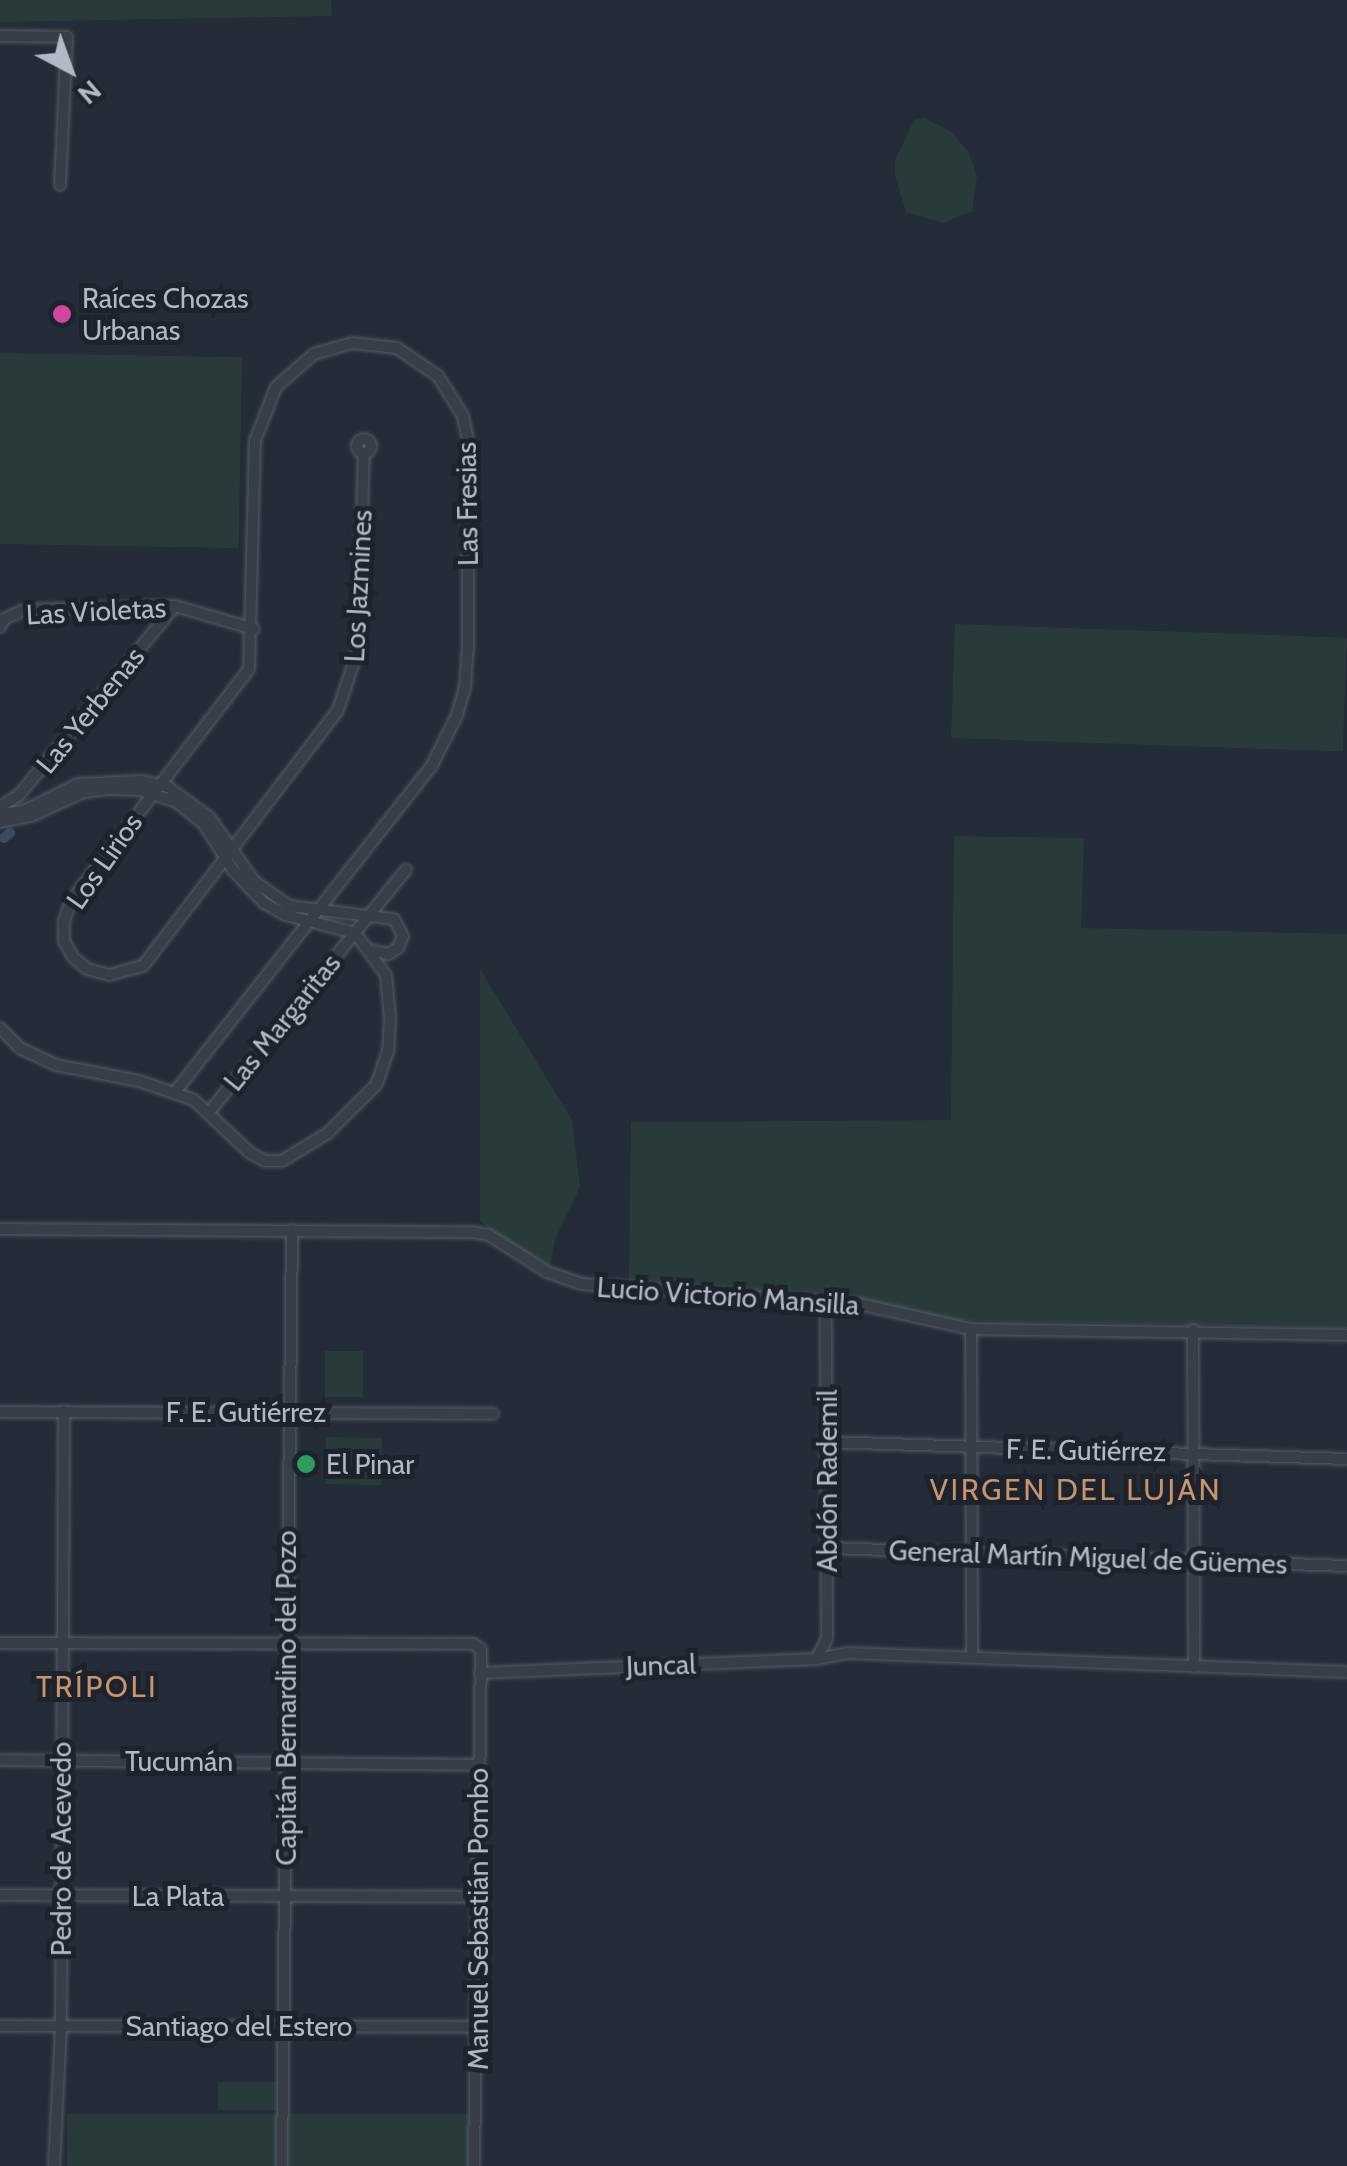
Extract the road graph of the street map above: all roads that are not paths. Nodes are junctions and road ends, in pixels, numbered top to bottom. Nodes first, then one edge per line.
1 (0, 36) edge
2 (60, 185) dead end
3 (364, 453) dead end
4 (175, 606) junction
5 (0, 627) edge
6 (254, 629) junction
7 (156, 789) junction
8 (0, 807) edge
9 (0, 819) edge
10 (229, 855) junction
11 (406, 870) dead end
12 (318, 912) junction
13 (371, 919) junction
14 (310, 922) junction
15 (355, 933) junction
16 (368, 948) junction
17 (0, 1028) edge
18 (175, 1092) junction
19 (210, 1111) junction
20 (0, 1229) edge
21 (292, 1230) junction
22 (826, 1302) junction
23 (971, 1329) junction
24 (1193, 1330) junction
25 (1347, 1335) edge
26 (64, 1411) junction
27 (0, 1412) edge
28 (288, 1412) junction
29 (492, 1414) dead end
30 (826, 1442) junction
31 (971, 1447) junction
32 (1195, 1452) junction
33 (1347, 1458) edge
34 (829, 1548) junction
35 (972, 1552) junction
36 (1194, 1560) junction
37 (1347, 1566) edge
38 (0, 1642) edge
39 (62, 1643) junction
40 (287, 1644) junction
41 (972, 1658) junction
42 (817, 1659) junction
43 (1194, 1667) junction
44 (1347, 1672) edge
45 (480, 1673) junction
46 (0, 1760) edge
47 (62, 1760) junction
48 (286, 1762) junction
49 (479, 1765) junction
50 (0, 1895) edge
51 (61, 1896) junction
52 (285, 1896) junction
53 (477, 1897) junction
54 (0, 2026) edge
55 (61, 2026) junction
56 (284, 2026) junction
57 (477, 2027) junction
58 (54, 2166) edge
59 (282, 2166) edge
60 (474, 2166) edge

1 - 2 street
3 - 10 street, Los Jazmines
4 - 5 street, Las Violetas
4 - 6 street, Las Violetas
4 - 8 street, Las Yerbenas
6 - 7 street, Las Fresias
6 - 12 street, Las Fresias
7 - 9 street
7 - 10 street
7 - 10 street, Los Lirios
10 - 12 street
10 - 14 street
11 - 13 street
12 - 13 street
12 - 14 street, Las Fresias
13 - 15 street
13 - 16 street
13 - 16 street
14 - 15 street
14 - 18 street, Las Margaritas
15 - 16 street
15 - 19 street, Las Margaritas
16 - 19 street
17 - 18 street
18 - 19 street
20 - 21 street, Lucio Victorio Mansilla
21 - 22 street, Lucio Victorio Mansilla
21 - 28 street, Capitán Bernardino del Pozo
22 - 23 street, Lucio Victorio Mansilla
22 - 30 street, Abdón Rademil
23 - 24 street, Lucio Victorio Mansilla
23 - 31 street
24 - 25 street, Lucio Victorio Mansilla
24 - 32 street
26 - 27 street, F. E. Gutiérrez
26 - 28 street, F. E. Gutiérrez
26 - 39 street, Pedro de Acevedo
28 - 29 street, F. E. Gutiérrez
28 - 40 street, Capitán Bernardino del Pozo
30 - 31 street, F. E. Gutiérrez
30 - 34 street, Abdón Rademil
31 - 32 street, F. E. Gutiérrez
31 - 35 street
32 - 33 street, F. E. Gutiérrez
32 - 36 street
34 - 35 street, General Martín Miguel de Güemes
34 - 42 street, Abdón Rademil
35 - 36 street, General Martín Miguel de Güemes
35 - 41 street
36 - 37 street, General Martín Miguel de Güemes
36 - 43 street
38 - 39 street
39 - 40 street
39 - 47 street, Pedro de Acevedo
40 - 45 street
40 - 48 street, Capitán Bernardino del Pozo
41 - 42 street, Juncal
41 - 43 street, Juncal
42 - 45 street, Juncal
43 - 44 street, Juncal
45 - 49 street, Manuel Sebastián Pombo
46 - 47 street, Tucumán
47 - 48 street, Tucumán
47 - 51 street, Pedro de Acevedo
48 - 49 street, Tucumán
48 - 52 street, Capitán Bernardino del Pozo
49 - 53 street, Manuel Sebastián Pombo
50 - 51 street, La Plata
51 - 52 street, La Plata
51 - 55 street, Pedro de Acevedo
52 - 53 street, La Plata
52 - 56 street, Capitán Bernardino del Pozo
53 - 57 street, Manuel Sebastián Pombo
54 - 55 street, Santiago del Estero
55 - 56 street, Santiago del Estero
55 - 58 street, Pedro de Acevedo
56 - 57 street, Santiago del Estero
56 - 59 street, Capitán Bernardino del Pozo
57 - 60 street, Manuel Sebastián Pombo

